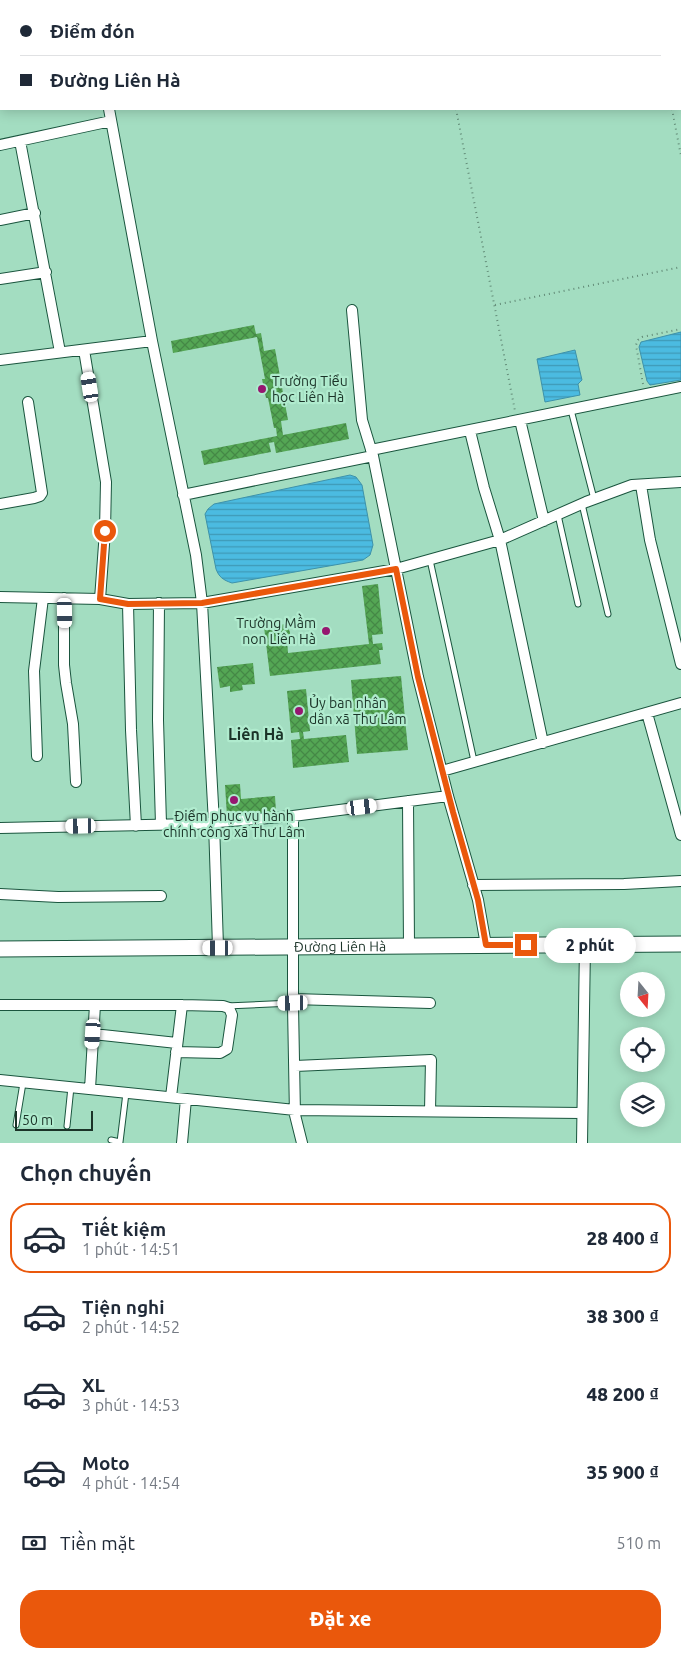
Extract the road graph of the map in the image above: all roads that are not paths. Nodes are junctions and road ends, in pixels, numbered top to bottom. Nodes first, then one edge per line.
1 (109, 110) edge
2 (111, 121) junction
3 (20, 141) junction
4 (0, 145) edge
5 (35, 213) junction
6 (0, 220) edge
7 (46, 272) junction
8 (0, 279) edge
9 (352, 310) dead end
10 (152, 341) junction
11 (84, 350) junction
12 (60, 352) junction
13 (0, 360) edge
14 (681, 386) edge
15 (28, 402) dead end
16 (571, 409) junction
17 (519, 420) junction
18 (470, 431) junction
19 (372, 453) junction
20 (681, 482) edge
21 (641, 485) junction
22 (183, 495) junction
23 (594, 499) junction
24 (0, 504) edge
25 (582, 504) junction
26 (558, 515) junction
27 (544, 521) junction
28 (500, 540) junction
29 (430, 560) junction
30 (396, 569) junction
31 (0, 596) edge
32 (43, 598) junction
33 (64, 598) junction
34 (100, 599) junction
35 (158, 603) junction
36 (202, 603) junction
37 (128, 604) junction
38 (578, 604) dead end
39 (608, 614) dead end
40 (681, 664) edge
41 (681, 703) edge
42 (647, 713) junction
43 (543, 743) junction
44 (37, 756) dead end
45 (474, 761) junction
46 (442, 770) junction
47 (76, 782) dead end
48 (448, 796) junction
49 (408, 801) junction
50 (292, 816) junction
51 (214, 823) junction
52 (161, 824) junction
53 (136, 826) junction
54 (0, 828) edge
55 (681, 835) edge
56 (681, 881) edge
57 (473, 885) junction
58 (0, 894) edge
59 (161, 896) dead end
60 (681, 944) edge
61 (486, 945) junction
62 (585, 945) junction
63 (293, 946) junction
64 (409, 946) junction
65 (0, 948) edge
66 (218, 948) junction
67 (293, 1001) junction
68 (430, 1003) dead end
69 (182, 1004) junction
70 (0, 1005) edge
71 (95, 1005) junction
72 (223, 1006) junction
73 (93, 1034) junction
74 (176, 1047) junction
75 (295, 1066) junction
76 (0, 1080) edge
77 (23, 1083) junction
78 (71, 1087) junction
79 (90, 1089) junction
80 (126, 1093) junction
81 (171, 1097) junction
82 (186, 1099) junction
83 (295, 1110) junction
84 (430, 1111) junction
85 (582, 1113) junction
86 (16, 1125) dead end
87 (67, 1126) dead end
88 (110, 1140) dead end
89 (182, 1143) edge
90 (302, 1143) edge
91 (582, 1143) edge

1 - 2 street
2 - 3 street
2 - 10 street
3 - 4 street
3 - 5 street
5 - 6 street
5 - 7 street
7 - 8 street
7 - 12 street
9 - 19 street
10 - 11 street
10 - 22 street
11 - 12 street
11 - 34 street
12 - 13 street
14 - 16 street
15 - 24 street
16 - 17 street
16 - 23 lane
17 - 18 street
17 - 27 street
18 - 19 street
18 - 28 street
19 - 22 street
19 - 30 street
20 - 21 street
21 - 23 street
21 - 40 street
22 - 36 street
23 - 25 street
25 - 26 street
25 - 39 lane
26 - 27 street
26 - 38 lane
27 - 28 street
28 - 29 street
28 - 43 street
29 - 30 street
29 - 45 lane
30 - 36 street
30 - 46 street
31 - 32 street
32 - 33 street
32 - 44 street
33 - 34 street
33 - 47 street
34 - 37 street
35 - 36 street
35 - 37 street
35 - 52 street
36 - 51 street
37 - 53 street
41 - 42 street
42 - 43 street
42 - 55 street
43 - 45 street
45 - 46 street
46 - 48 street
48 - 49 street
48 - 57 street
49 - 50 street
49 - 64 street
50 - 51 street
50 - 63 street
51 - 52 street
51 - 66 street
52 - 53 street
53 - 54 street
56 - 57 street
57 - 61 street
58 - 59 street
60 - 62 main road, Đường Liên Hà
61 - 62 main road, Đường Liên Hà
61 - 64 main road, Đường Liên Hà
62 - 85 street
63 - 64 main road, Đường Liên Hà
63 - 66 main road, Đường Liên Hà
63 - 67 street
65 - 66 main road, Đường Liên Hà
67 - 68 street
67 - 72 lane
67 - 75 street
69 - 71 street
69 - 72 street
69 - 74 street
70 - 71 street
71 - 73 street
72 - 74 street
73 - 74 street
73 - 79 street
74 - 81 street
75 - 83 street
75 - 84 street
76 - 77 street
77 - 78 street
77 - 86 lane
78 - 79 street
78 - 87 lane
79 - 80 street
80 - 81 street
80 - 88 lane
81 - 82 street
82 - 83 street
82 - 89 street
83 - 84 street
83 - 90 street
84 - 85 street
85 - 91 street

